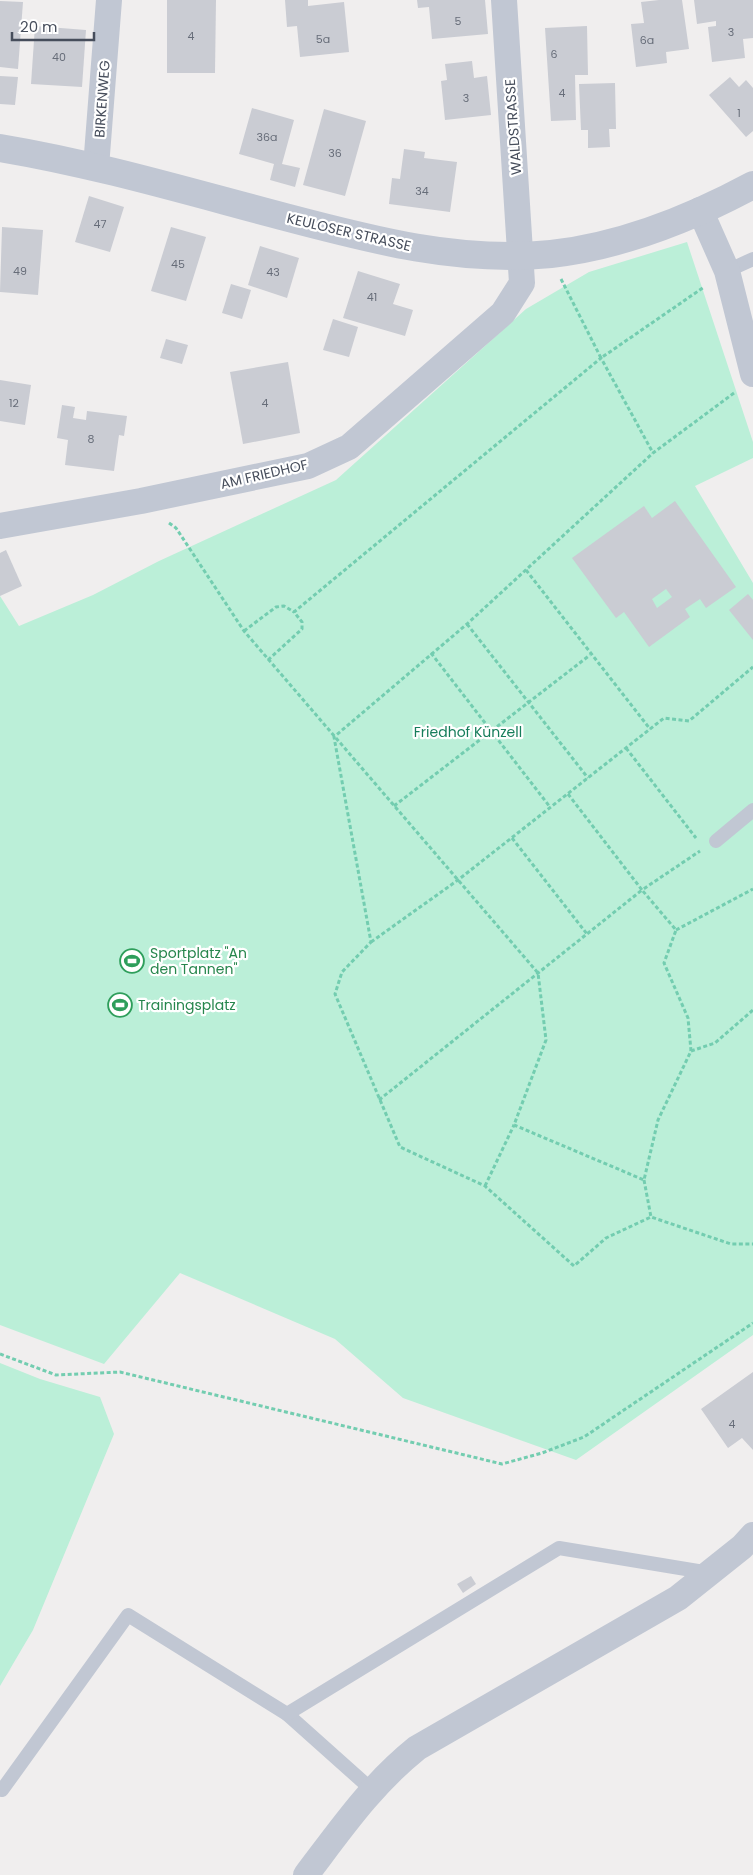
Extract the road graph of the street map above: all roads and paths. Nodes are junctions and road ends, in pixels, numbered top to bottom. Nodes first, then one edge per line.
1 (109, 0) edge
2 (504, 0) edge
3 (0, 148) edge
4 (96, 167) junction
5 (753, 185) edge
6 (700, 210) junction
7 (522, 254) junction
8 (549, 254) junction
9 (753, 259) edge
10 (727, 271) junction
11 (601, 358) junction
12 (745, 382) edge
13 (653, 453) junction
14 (141, 502) junction
15 (0, 526) edge
16 (526, 570) junction
17 (294, 612) junction
18 (467, 624) junction
19 (244, 632) junction
20 (431, 653) junction
21 (590, 655) junction
22 (268, 660) junction
23 (753, 667) edge
24 (529, 702) junction
25 (650, 729) junction
26 (492, 731) junction
27 (334, 737) junction
28 (626, 748) junction
29 (588, 778) junction
30 (568, 794) junction
31 (394, 806) junction
32 (550, 807) junction
33 (753, 810) edge
34 (512, 838) junction
35 (710, 845) junction
36 (458, 880) junction
37 (753, 889) edge
38 (642, 890) junction
39 (676, 930) junction
40 (587, 934) junction
41 (371, 942) junction
42 (538, 973) junction
43 (753, 1010) edge
44 (691, 1051) junction
45 (379, 1100) junction
46 (514, 1125) junction
47 (644, 1180) junction
48 (485, 1186) junction
49 (651, 1217) junction
50 (753, 1244) edge
51 (753, 1322) edge
52 (0, 1354) edge
53 (748, 1541) edge
54 (711, 1573) junction
55 (287, 1714) junction
56 (371, 1789) junction
57 (2, 1790) dead end
58 (306, 1875) edge

1 - 4 street, BIRKENWEG
2 - 7 street, WALDSTRASSE
3 - 4 street, KEULOSER STRASSE
4 - 7 street, KEULOSER STRASSE
5 - 6 street, KEULOSER STRASSE
6 - 8 street, KEULOSER STRASSE
6 - 10 street
7 - 8 street, KEULOSER STRASSE
7 - 14 street, AM FRIEDHOF
8 - 11 path
9 - 10 lane
10 - 11 path
10 - 12 street
11 - 13 path
11 - 17 path
12 - 13 path
13 - 16 path
14 - 15 street, AM FRIEDHOF
14 - 19 path
16 - 18 path
16 - 21 path
17 - 19 path
17 - 22 path
18 - 20 path
18 - 24 path
19 - 22 path
20 - 26 path
20 - 27 path
21 - 24 path
21 - 25 path
22 - 27 path
23 - 25 path
24 - 26 path
24 - 29 path
25 - 28 path
26 - 31 path
26 - 32 path
27 - 31 path
27 - 41 path
28 - 29 path
28 - 35 path
29 - 30 path
30 - 32 path
30 - 38 path
31 - 36 path
32 - 34 path
33 - 35 lane
34 - 36 path
34 - 40 path
35 - 38 path
36 - 41 path
36 - 42 path
37 - 39 path
38 - 39 path
38 - 40 path
39 - 44 path
40 - 42 path
41 - 45 path
42 - 45 path
42 - 46 path
43 - 44 path
44 - 47 path
45 - 48 path
46 - 47 path
46 - 48 path
47 - 49 path
48 - 49 path
49 - 50 path
51 - 52 path
53 - 54 street
54 - 55 lane
54 - 56 street
55 - 56 lane
55 - 57 lane
56 - 58 street

